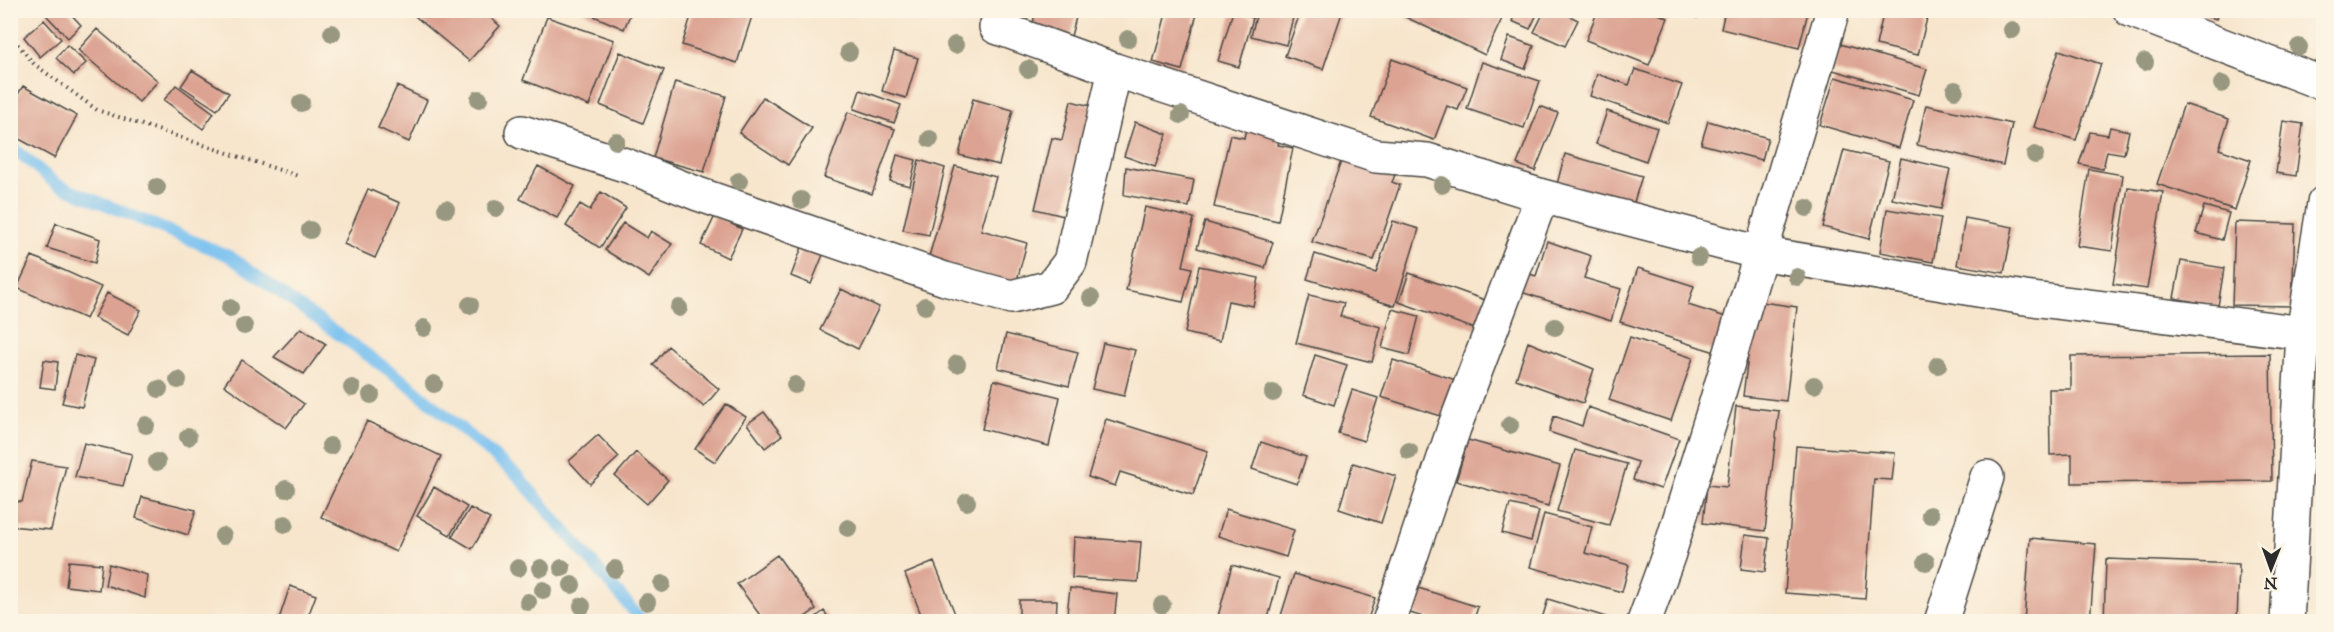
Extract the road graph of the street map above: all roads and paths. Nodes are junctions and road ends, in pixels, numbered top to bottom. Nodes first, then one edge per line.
1 (1833, 10) edge
2 (2130, 10) edge
3 (996, 27) dead end
4 (10, 35) edge
5 (1115, 70) junction
6 (2324, 84) edge
7 (522, 132) dead end
8 (298, 176) dead end
9 (1542, 196) junction
10 (2324, 203) edge
11 (1760, 253) junction
12 (2303, 333) junction
13 (1987, 477) dead end
14 (1389, 621) edge
15 (1644, 621) edge
16 (1941, 621) edge
17 (2287, 621) edge

1 - 11 street
2 - 6 street
3 - 5 street
4 - 8 path
5 - 7 street
5 - 9 street
9 - 11 street
9 - 14 street
10 - 12 street
11 - 12 street
11 - 15 street
12 - 17 street
13 - 16 street

